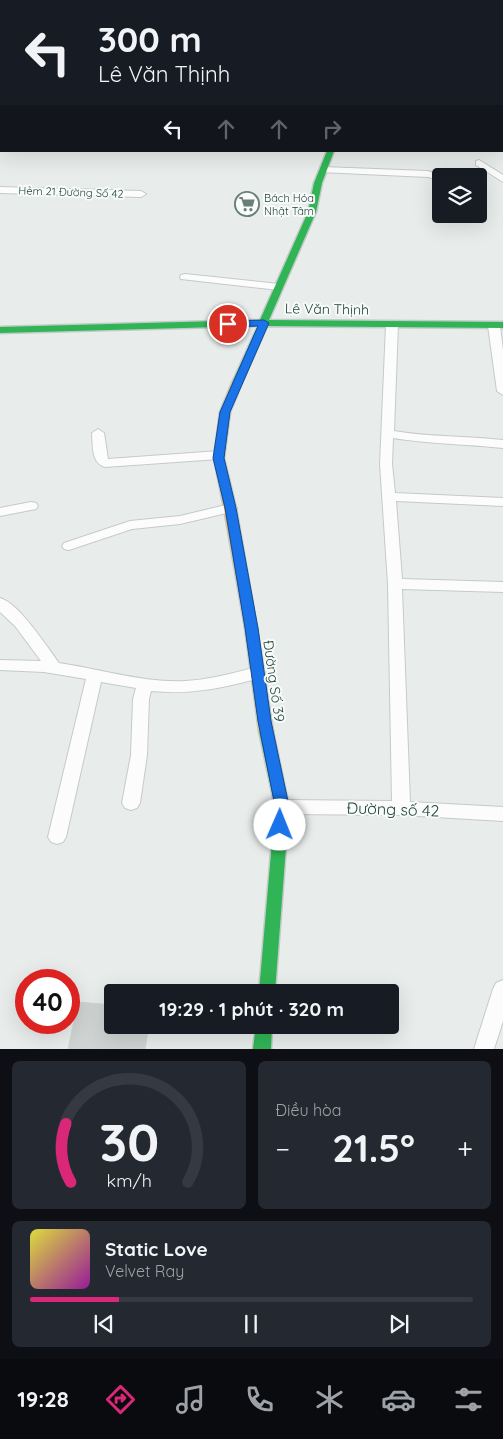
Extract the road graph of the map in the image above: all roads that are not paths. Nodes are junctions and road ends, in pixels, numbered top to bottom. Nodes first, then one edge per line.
1 (331, 152) edge
2 (479, 163) dead end
3 (323, 170) junction
4 (432, 175) edge
5 (503, 179) edge
6 (0, 190) edge
7 (142, 194) dead end
8 (185, 277) dead end
9 (279, 287) junction
10 (264, 323) junction
11 (392, 325) junction
12 (498, 326) edge
13 (0, 330) edge
14 (503, 391) edge
15 (98, 433) dead end
16 (386, 433) junction
17 (503, 444) edge
18 (219, 455) junction
19 (390, 497) junction
20 (503, 502) edge
21 (31, 506) dead end
22 (230, 508) junction
23 (0, 512) edge
24 (69, 546) dead end
25 (395, 584) junction
26 (503, 587) edge
27 (0, 603) edge
28 (0, 665) edge
29 (55, 668) junction
30 (257, 674) junction
31 (95, 675) junction
32 (145, 683) junction
33 (132, 803) dead end
34 (282, 806) junction
35 (401, 808) junction
36 (503, 814) edge
37 (57, 837) dead end
38 (268, 984) edge
39 (503, 989) edge
40 (263, 1034) edge
41 (262, 1049) edge
42 (484, 1049) edge

1 - 3 street
2 - 5 street
3 - 4 street
3 - 9 street
6 - 7 street, Hẻm 21 Đường Số 42
8 - 9 street
9 - 10 street
10 - 11 street, Lê Văn Thịnh
10 - 13 street, Lê Văn Thịnh
10 - 18 street, Đường Số 39
11 - 12 street, Lê Văn Thịnh
11 - 16 street
12 - 14 street
15 - 18 street
16 - 17 street
16 - 19 street
18 - 22 street, Đường Số 39
19 - 20 street
19 - 25 street
21 - 23 street
22 - 24 street
22 - 30 street, Đường Số 39
25 - 26 street
25 - 35 street
27 - 29 street
28 - 29 street
29 - 31 street
30 - 32 street
30 - 34 street, Đường Số 39
31 - 32 street
31 - 37 street
32 - 33 street
34 - 35 street, Đường số 42
34 - 38 street, Đường Số 39
35 - 36 street, Đường số 42
39 - 42 street
40 - 41 street

